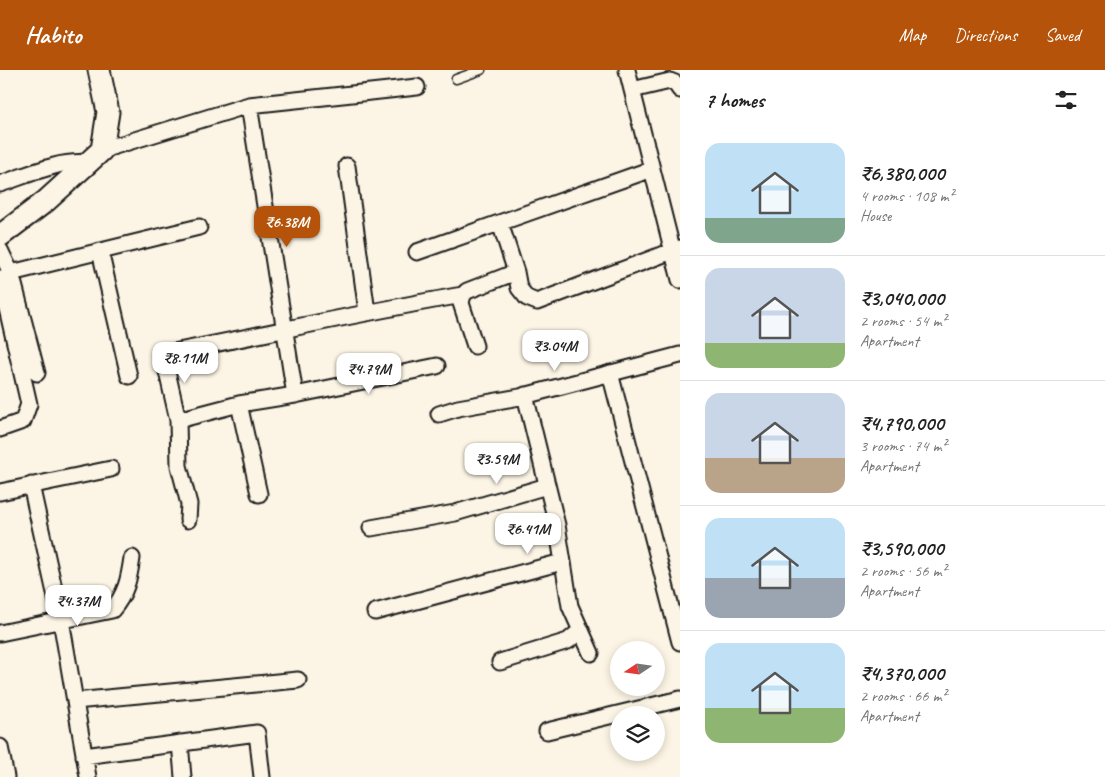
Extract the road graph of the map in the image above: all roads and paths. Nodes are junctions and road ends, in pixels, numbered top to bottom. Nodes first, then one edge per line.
1 (99, 70) edge
2 (481, 70) edge
3 (627, 70) edge
4 (456, 80) dead end
5 (417, 87) dead end
6 (632, 90) junction
7 (680, 90) edge
8 (249, 105) junction
9 (94, 156) junction
10 (347, 166) dead end
11 (652, 169) junction
12 (0, 184) edge
13 (500, 223) junction
14 (199, 227) dead end
15 (0, 236) edge
16 (676, 249) edge
17 (0, 250) edge
18 (100, 251) junction
19 (417, 252) dead end
20 (516, 272) junction
21 (5, 275) edge
22 (680, 280) edge
23 (463, 295) junction
24 (367, 312) junction
25 (285, 331) junction
26 (475, 346) dead end
27 (680, 355) edge
28 (437, 366) dead end
29 (36, 373) dead end
30 (610, 373) junction
31 (129, 376) dead end
32 (295, 395) junction
33 (525, 395) junction
34 (239, 404) junction
35 (439, 414) dead end
36 (178, 420) junction
37 (0, 429) edge
38 (111, 469) dead end
39 (31, 484) junction
40 (547, 486) junction
41 (0, 492) edge
42 (259, 494) dead end
43 (188, 520) dead end
44 (371, 528) dead end
45 (132, 558) dead end
46 (562, 562) junction
47 (375, 612) dead end
48 (61, 620) junction
49 (581, 630) junction
50 (0, 633) edge
51 (680, 642) edge
52 (590, 654) dead end
53 (500, 662) dead end
54 (298, 680) dead end
55 (680, 699) edge
56 (75, 701) junction
57 (547, 731) dead end
58 (180, 743) junction
59 (0, 747) edge
60 (84, 756) junction
61 (6, 777) edge
62 (88, 777) edge
63 (183, 777) edge
64 (262, 777) edge

1 - 9 main road
2 - 4 lane
3 - 6 street
5 - 8 street
6 - 7 street
6 - 11 street
8 - 9 street
8 - 25 street
9 - 12 street
9 - 15 main road
10 - 24 street
11 - 13 street
11 - 16 street
13 - 19 street
13 - 20 street
14 - 18 street
16 - 20 street
16 - 22 street
17 - 21 street
18 - 21 street
18 - 31 street
20 - 23 street
21 - 29 street
21 - 37 street
23 - 24 street
23 - 26 street
24 - 25 street
25 - 32 street
25 - 36 street
27 - 30 street
28 - 32 street
30 - 33 street
30 - 51 street
32 - 34 street
33 - 35 street
33 - 40 street
34 - 36 street
34 - 42 street
36 - 43 street
38 - 39 street
39 - 41 street
39 - 48 street
40 - 44 street
40 - 46 street
45 - 48 street
46 - 47 street
46 - 49 street
48 - 50 street
48 - 56 street
49 - 52 street
49 - 53 street
54 - 56 street
55 - 57 street
56 - 60 street
58 - 60 street
58 - 63 street
58 - 64 street
59 - 61 street
60 - 62 street

